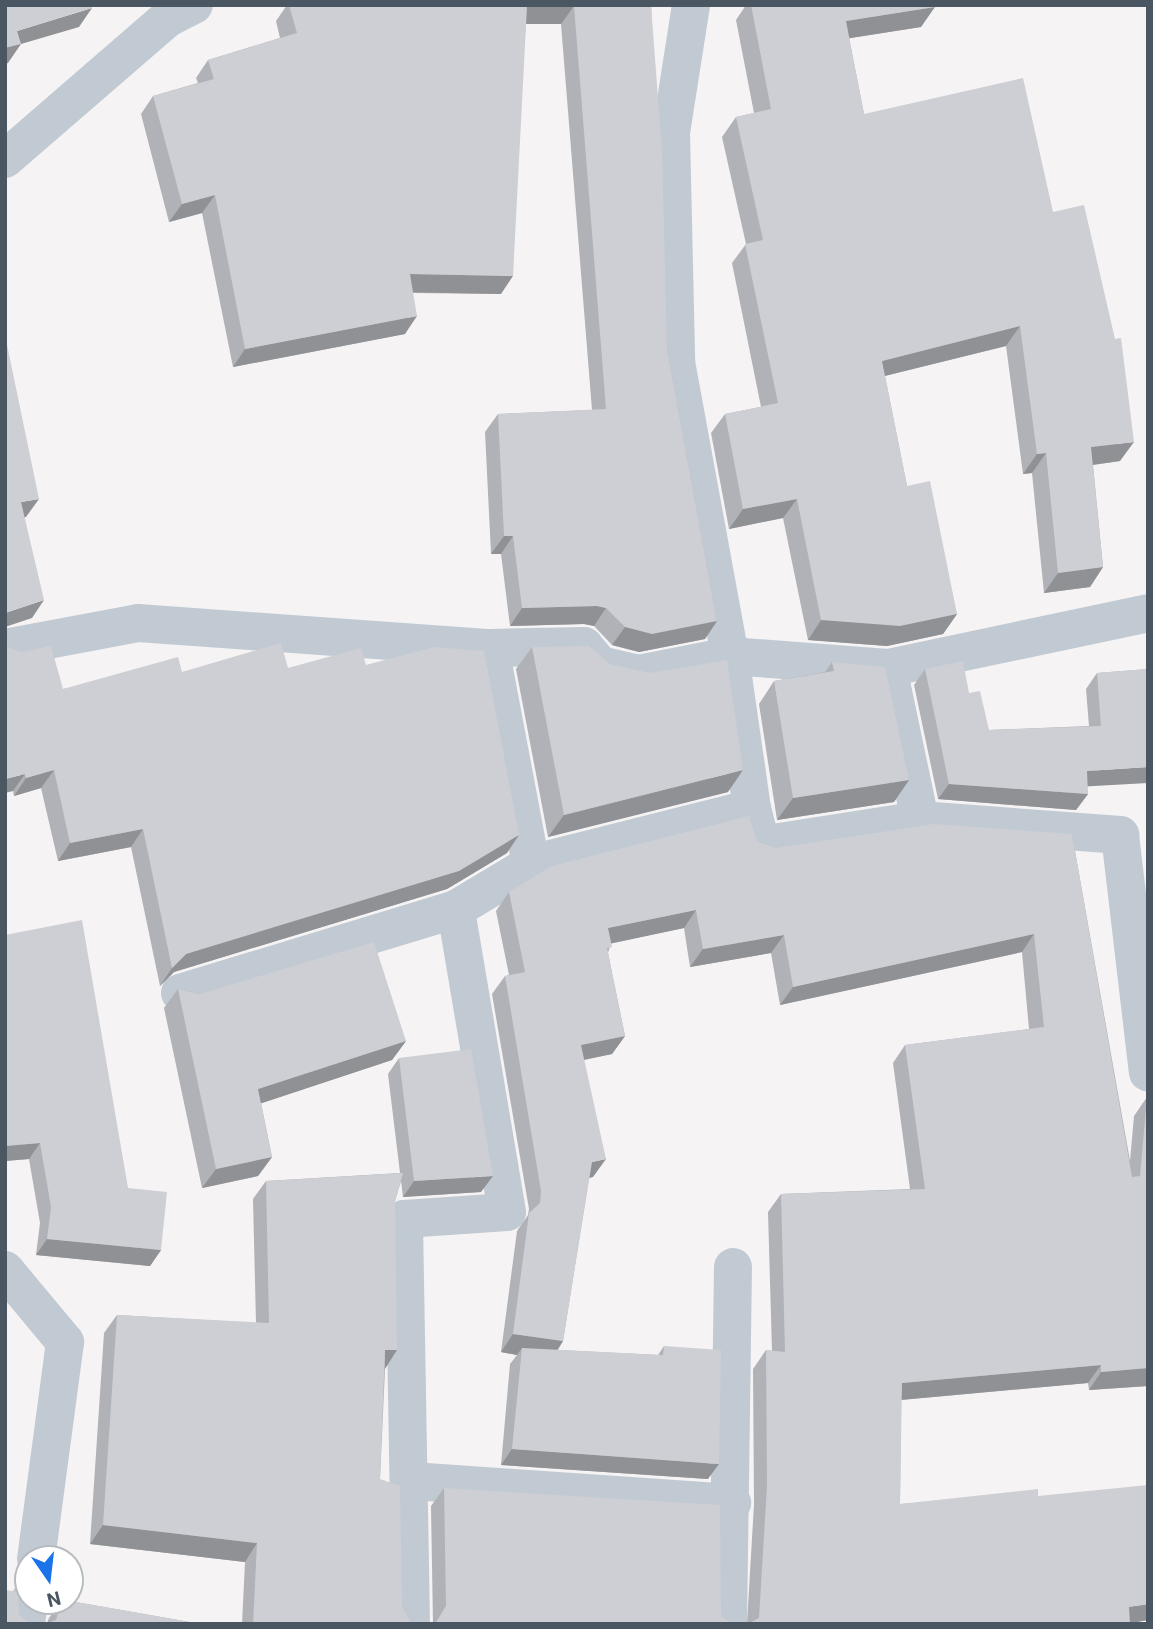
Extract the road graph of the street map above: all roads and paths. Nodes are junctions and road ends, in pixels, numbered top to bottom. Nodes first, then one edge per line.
1 (194, 5) edge
2 (691, 5) edge
3 (5, 159) edge
4 (1148, 613) edge
5 (5, 648) edge
6 (489, 648) junction
7 (730, 656) junction
8 (888, 668) junction
9 (752, 808) junction
10 (920, 820) junction
11 (531, 864) junction
12 (456, 909) junction
13 (180, 993) edge
14 (1148, 1072) edge
15 (733, 1268) dead end
16 (5, 1270) edge
17 (412, 1481) junction
18 (732, 1503) junction
19 (38, 1545) edge
20 (411, 1624) edge
21 (728, 1624) edge

1 - 3 street
2 - 7 street
4 - 8 street
5 - 6 street
6 - 7 street
6 - 11 street
7 - 8 street
7 - 9 street
8 - 10 street
9 - 10 street
9 - 11 street
10 - 14 street
11 - 12 street
12 - 13 street
12 - 17 street
15 - 18 street
16 - 19 street
17 - 18 street
17 - 20 street
18 - 21 street

